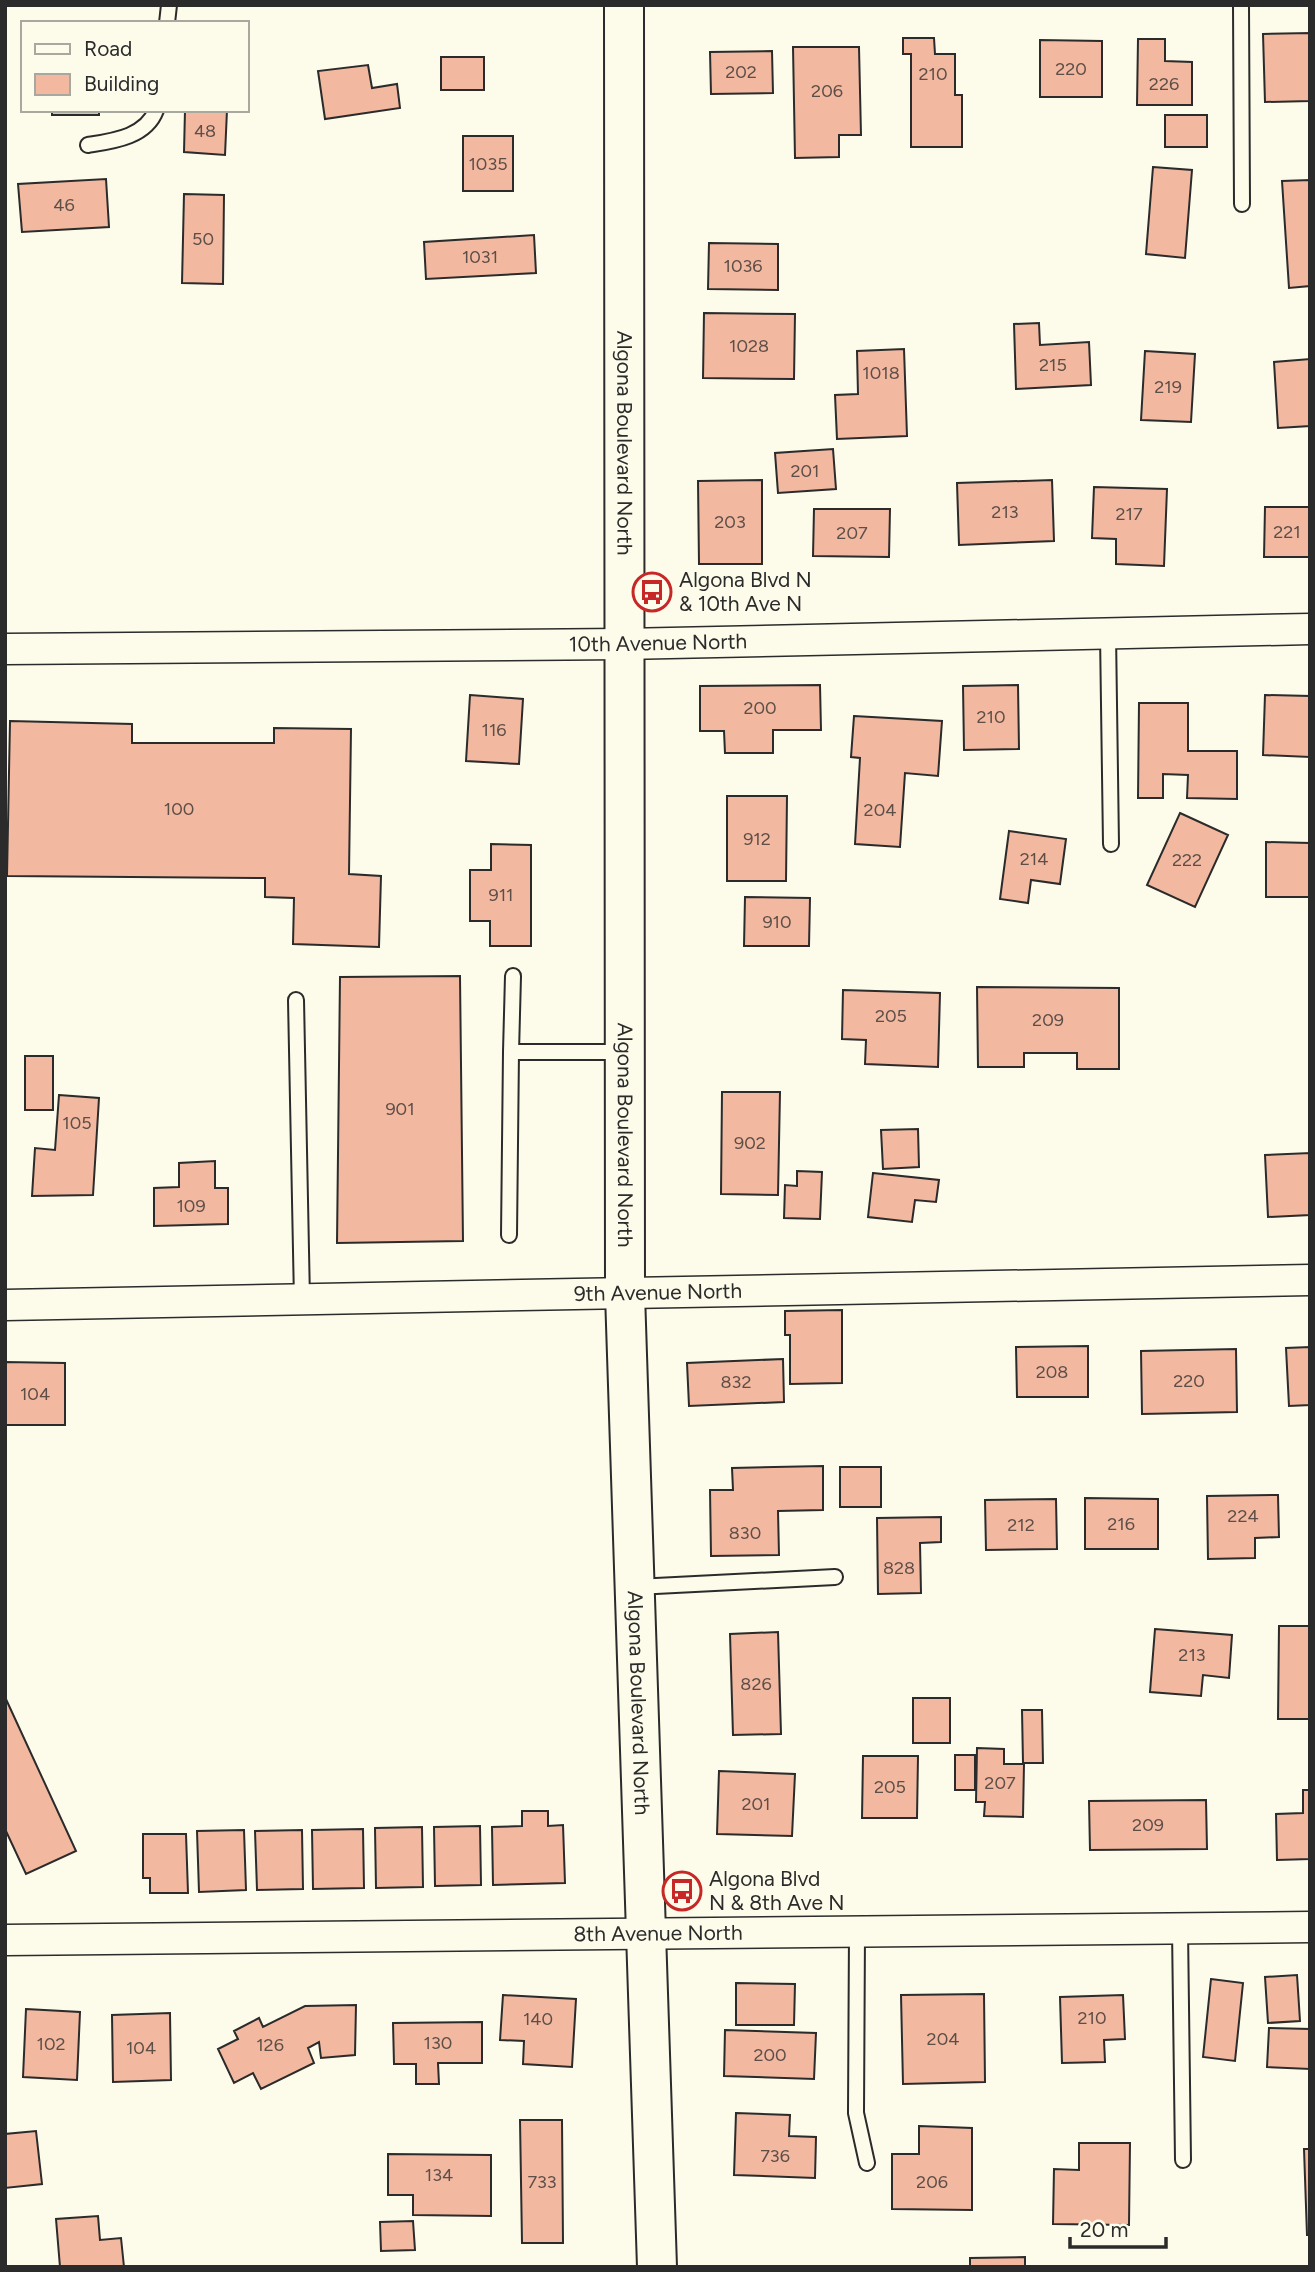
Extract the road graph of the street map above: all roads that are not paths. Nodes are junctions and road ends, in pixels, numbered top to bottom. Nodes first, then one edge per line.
1 (624, 5) edge
2 (1241, 5) edge
3 (155, 112) edge
4 (88, 145) dead end
5 (1242, 204) dead end
6 (1310, 629) edge
7 (1108, 634) junction
8 (623, 644) junction
9 (5, 649) edge
10 (1111, 844) dead end
11 (513, 976) dead end
12 (296, 1000) dead end
13 (511, 1052) junction
14 (624, 1052) junction
15 (509, 1235) dead end
16 (1310, 1280) edge
17 (625, 1294) junction
18 (302, 1300) junction
19 (5, 1305) edge
20 (835, 1577) dead end
21 (635, 1587) junction
22 (1310, 1927) edge
23 (1180, 1928) junction
24 (857, 1932) junction
25 (646, 1934) junction
26 (5, 1940) edge
27 (1183, 2160) dead end
28 (867, 2164) dead end
29 (657, 2267) edge

1 - 8 street, Algona Boulevard North
2 - 5 lane
3 - 4 lane
6 - 7 street, 10th Avenue North
7 - 8 street, 10th Avenue North
7 - 10 lane
8 - 9 street, 10th Avenue North
8 - 14 street, Algona Boulevard North
11 - 13 lane
12 - 18 lane
13 - 14 lane
13 - 15 lane
14 - 17 street, Algona Boulevard North
16 - 17 street, 9th Avenue North
17 - 18 street, 9th Avenue North
17 - 21 street, Algona Boulevard North
18 - 19 street, 9th Avenue North
20 - 21 lane
21 - 25 street, Algona Boulevard North
22 - 23 street, 8th Avenue North
23 - 24 street, 8th Avenue North
23 - 27 lane
24 - 25 street, 8th Avenue North
24 - 28 lane
25 - 26 street, 8th Avenue North
25 - 29 street, Algona Boulevard North

